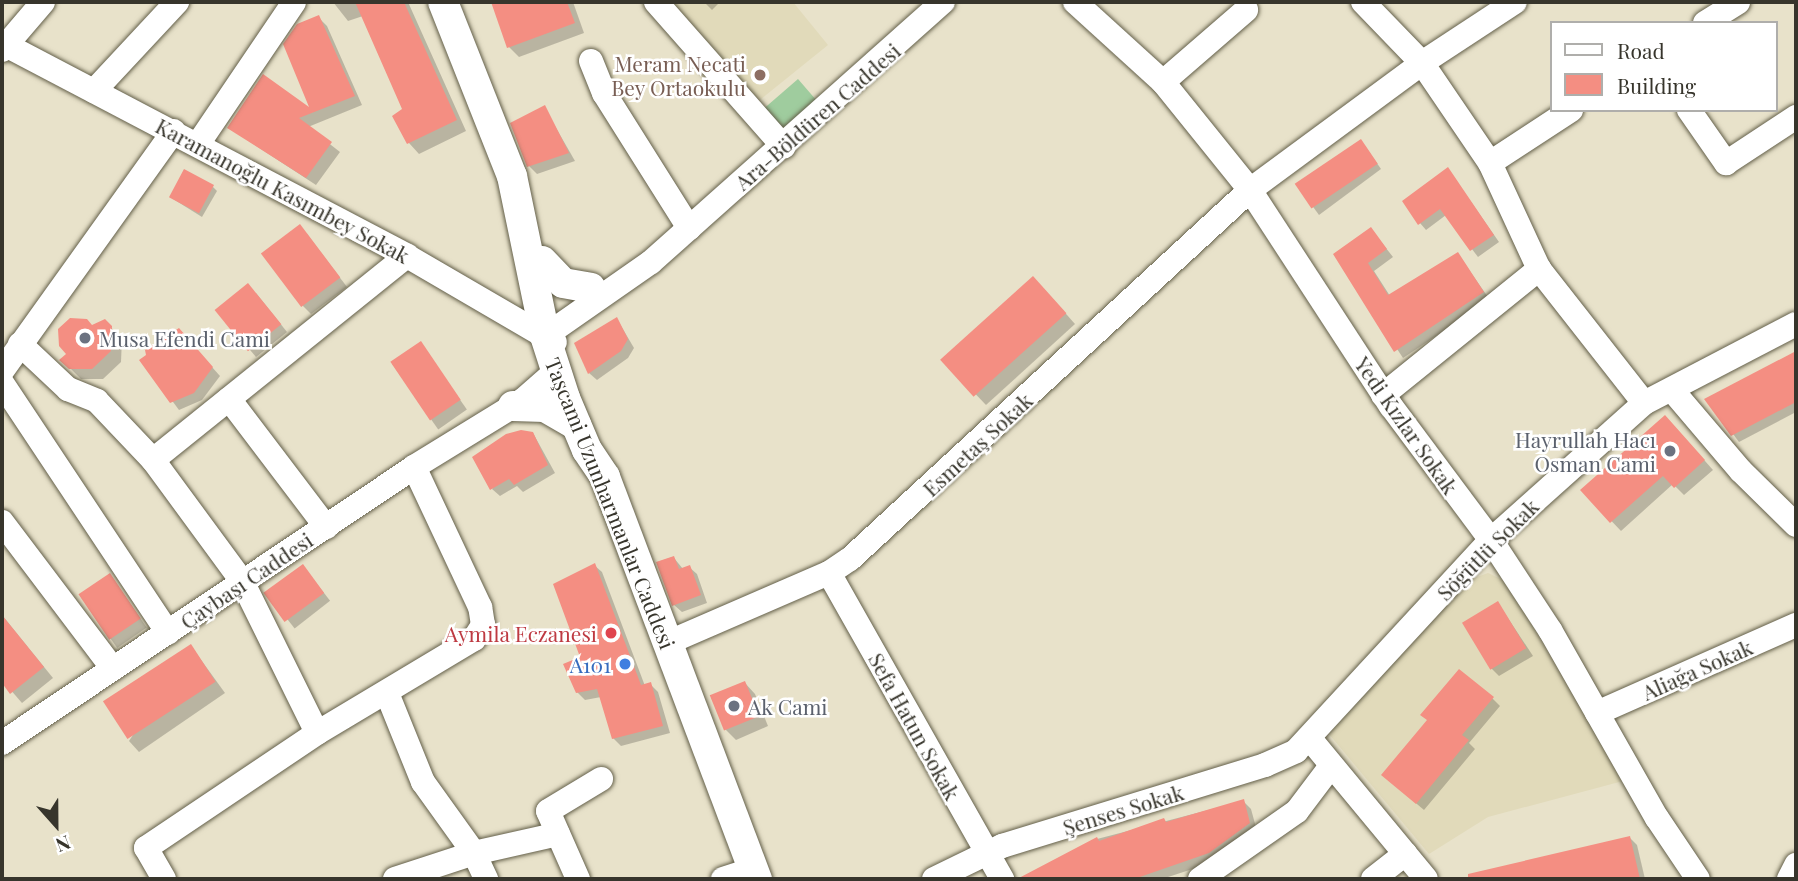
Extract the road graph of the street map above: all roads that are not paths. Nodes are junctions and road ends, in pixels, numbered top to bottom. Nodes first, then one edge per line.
1 (43, 2) edge
2 (177, 2) edge
3 (294, 2) edge
4 (443, 2) edge
5 (656, 2) edge
6 (1075, 2) edge
7 (1363, 2) edge
8 (1515, 2) edge
9 (1738, 2) edge
10 (931, 6) edge
11 (1246, 10) dead end
12 (1708, 21) edge
13 (3, 46) edge
14 (591, 61) dead end
15 (1422, 63) junction
16 (1163, 82) junction
17 (94, 90) junction
18 (1567, 112) edge
19 (1690, 112) edge
20 (1796, 117) edge
21 (174, 131) junction
22 (198, 144) junction
23 (784, 147) junction
24 (1490, 163) junction
25 (512, 176) junction
26 (1250, 190) junction
27 (690, 228) junction
28 (407, 256) junction
29 (542, 261) junction
30 (1539, 269) junction
31 (591, 288) junction
32 (1796, 324) edge
33 (552, 338) junction
34 (20, 344) junction
35 (2, 371) edge
36 (2, 383) edge
37 (1672, 390) junction
38 (1383, 395) junction
39 (229, 398) junction
40 (1644, 403) junction
41 (502, 412) junction
42 (576, 425) junction
43 (153, 460) junction
44 (414, 467) junction
45 (605, 477) junction
46 (2, 522) edge
47 (1796, 525) edge
48 (326, 527) junction
49 (1491, 540) junction
50 (830, 573) junction
51 (242, 582) junction
52 (1796, 625) edge
53 (168, 633) junction
54 (667, 643) junction
55 (113, 669) junction
56 (387, 694) junction
57 (1597, 713) junction
58 (317, 733) junction
59 (1311, 740) junction
60 (2, 743) edge
61 (1331, 765) junction
62 (600, 779) dead end
63 (558, 834) junction
64 (474, 853) junction
65 (986, 853) junction
66 (1405, 854) junction
67 (1796, 865) edge
68 (755, 874) edge
69 (164, 879) edge
70 (395, 879) edge
71 (486, 879) edge
72 (578, 879) edge
73 (723, 879) edge
74 (934, 879) edge
75 (1002, 879) edge
76 (1200, 879) edge
77 (1373, 879) edge
78 (1426, 879) edge
79 (1698, 879) edge
80 (1789, 879) edge

1 - 13 street
2 - 17 street
3 - 22 street
4 - 25 main road, Taşcami Uzunharmanlar Caddesi
5 - 23 street
6 - 16 street, Yedi Kızlar Sokak
7 - 15 street
8 - 15 street, Esmetaş Sokak
9 - 12 street
10 - 23 street, Ara-Böldüren Caddesi
11 - 16 street
13 - 17 street, Karamanoğlu Kasımbey Sokak
14 - 27 street
15 - 24 street
15 - 26 street, Esmetaş Sokak
16 - 26 street, Yedi Kızlar Sokak
17 - 21 street, Karamanoğlu Kasımbey Sokak
18 - 24 street
19 - 20 street
21 - 22 street, Karamanoğlu Kasımbey Sokak
21 - 34 street
22 - 28 street, Karamanoğlu Kasımbey Sokak
23 - 27 street, Ara-Böldüren Caddesi
24 - 30 street
25 - 29 main road
25 - 33 main road, Taşcami Uzunharmanlar Caddesi
26 - 38 street, Yedi Kızlar Sokak
26 - 50 street, Esmetaş Sokak
27 - 31 street, Ara-Böldüren Caddesi
27 - 33 street, Ara-Böldüren Caddesi
28 - 33 street, Karamanoğlu Kasımbey Sokak
28 - 39 street
29 - 31 main road
29 - 33 main road
30 - 38 street
30 - 40 street
31 - 33 street, Ara-Böldüren Caddesi
32 - 37 street, Söğütlü Sokak
33 - 41 street, Çaybaşı Caddesi
33 - 42 main road, Taşcami Uzunharmanlar Caddesi
33 - 45 main road
34 - 35 street
34 - 43 street
36 - 53 street
37 - 40 street, Söğütlü Sokak
37 - 47 street
38 - 49 street, Yedi Kızlar Sokak
39 - 43 street
39 - 48 street
40 - 49 street, Söğütlü Sokak
41 - 42 main road
41 - 44 street, Çaybaşı Caddesi
42 - 45 main road, Taşcami Uzunharmanlar Caddesi
43 - 51 street
44 - 48 street, Çaybaşı Caddesi
44 - 56 street
45 - 54 main road, Taşcami Uzunharmanlar Caddesi
46 - 55 street
48 - 51 street, Çaybaşı Caddesi
49 - 57 street, Yedi Kızlar Sokak
49 - 59 street, Söğütlü Sokak
50 - 54 street, Esmetaş Sokak
50 - 65 street, Sefa Hatun Sokak
51 - 53 street, Çaybaşı Caddesi
51 - 58 street
52 - 57 street, Aliağa Sokak
53 - 55 street, Çaybaşı Caddesi
54 - 68 main road, Taşcami Uzunharmanlar Caddesi
55 - 60 street, Çaybaşı Caddesi
56 - 58 street
56 - 64 street
57 - 79 street, Yedi Kızlar Sokak
58 - 69 street
59 - 61 street
59 - 65 street, Şenses Sokak
61 - 66 street
61 - 76 street
62 - 63 street
63 - 64 street
63 - 72 street
64 - 70 street
64 - 71 street
65 - 74 street, Şenses Sokak
65 - 75 street, Sefa Hatun Sokak
66 - 77 street
66 - 78 street
67 - 80 street
68 - 73 street

